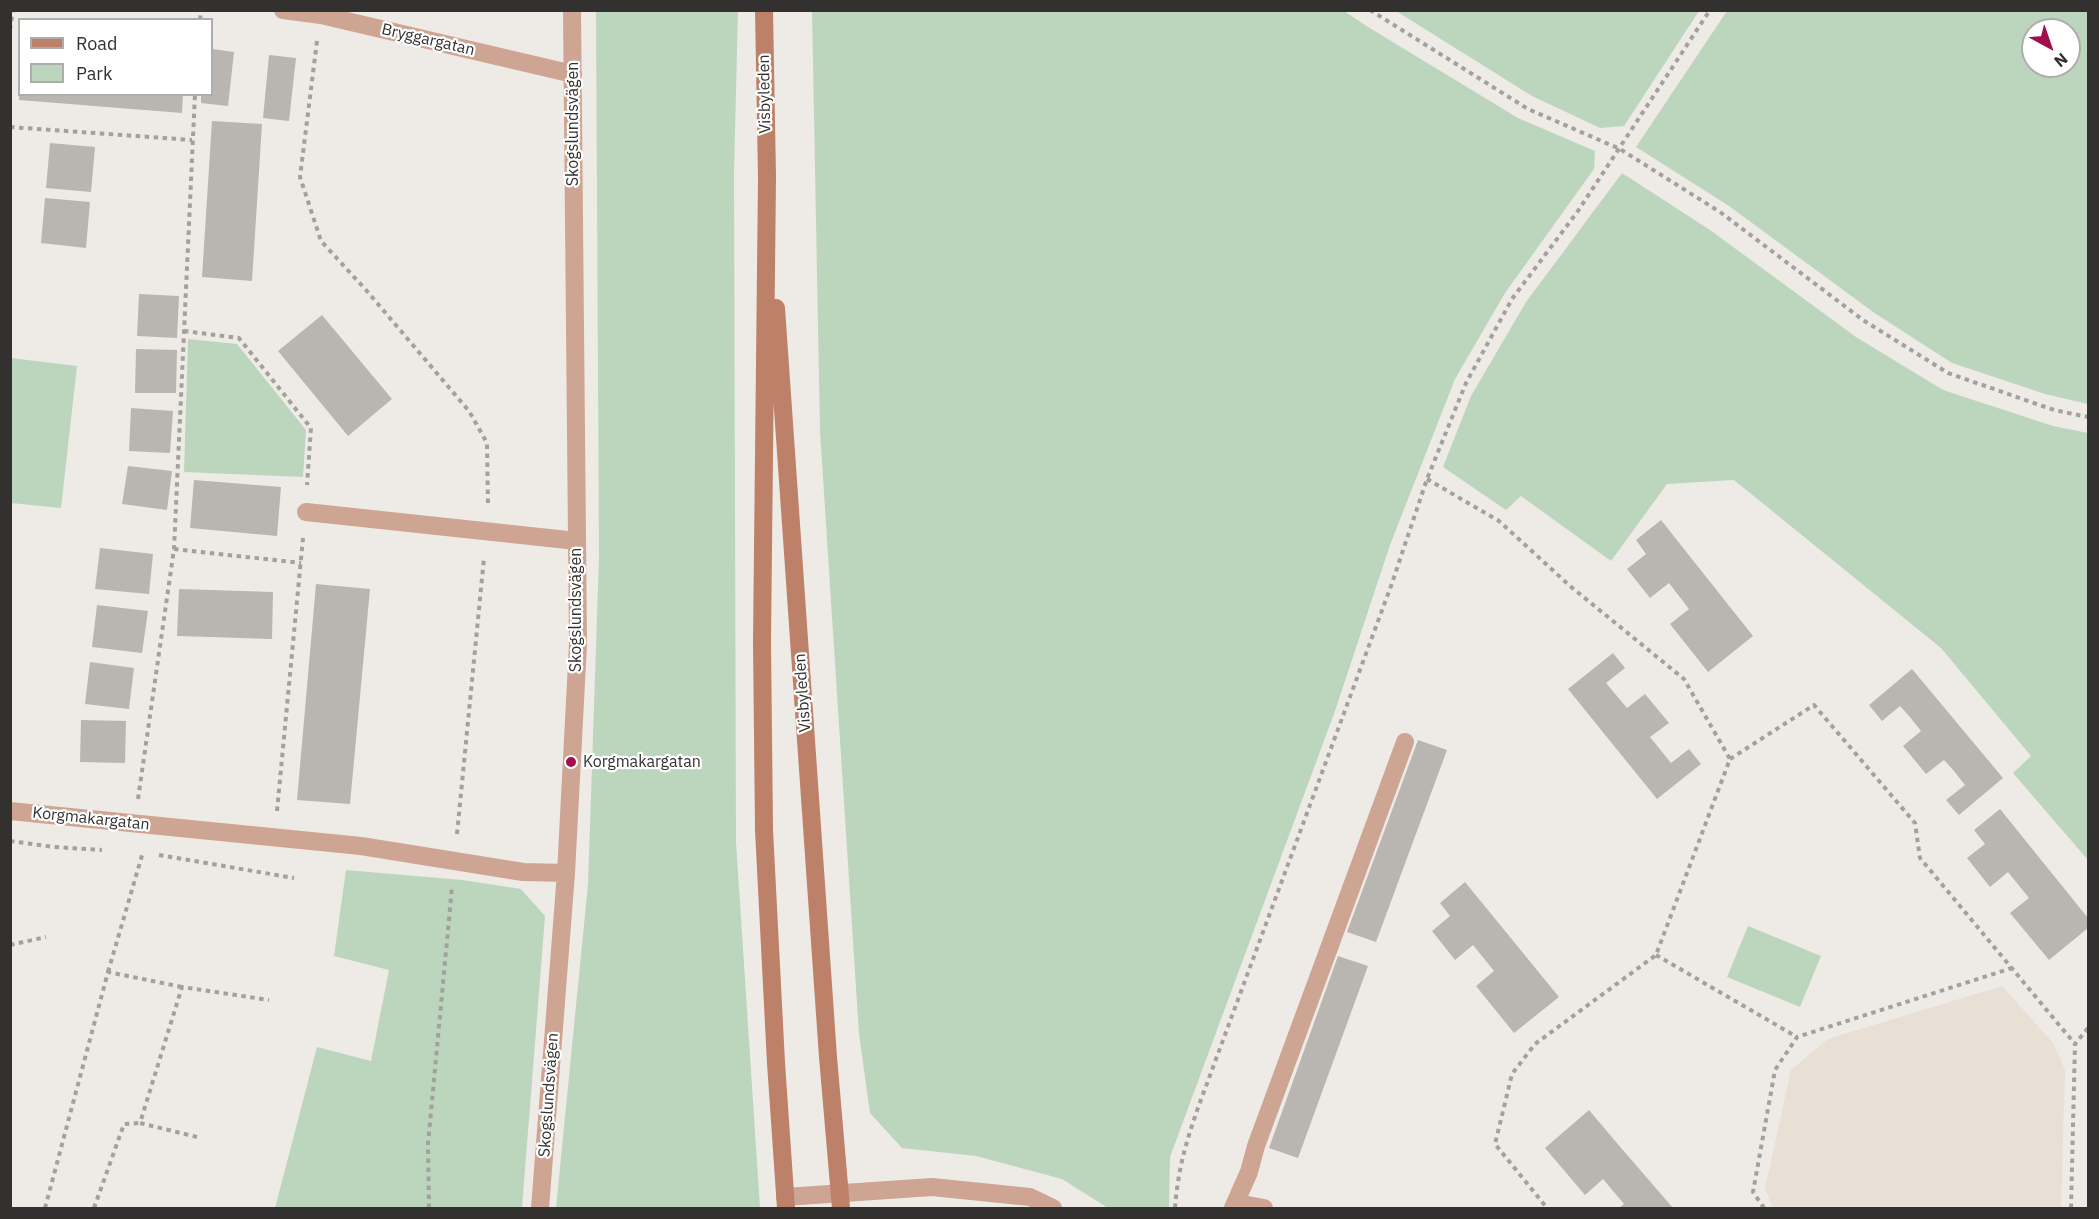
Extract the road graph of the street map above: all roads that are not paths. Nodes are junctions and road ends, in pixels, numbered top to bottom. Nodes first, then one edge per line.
1 (283, 10) edge
2 (572, 10) edge
3 (764, 10) edge
4 (573, 74) junction
5 (766, 177) junction
6 (306, 512) road end
7 (577, 541) junction
8 (1405, 742) dead end
9 (10, 811) edge
10 (566, 873) junction
11 (841, 1201) edge
12 (786, 1203) edge
13 (1235, 1206) edge
14 (540, 1209) edge
15 (1053, 1209) edge
16 (1264, 1209) edge

1 - 4 street, Bryggargatan
2 - 4 street, Skogslundsvägen
3 - 5 main road, Visbyleden
4 - 7 street, Skogslundsvägen
5 - 11 main road, Visbyleden
5 - 12 main road, Visbyleden
6 - 7 street
7 - 10 street, Skogslundsvägen
8 - 13 street
9 - 10 street, Korgmakargatan
10 - 14 street, Skogslundsvägen
11 - 12 street
11 - 15 street
13 - 16 street

